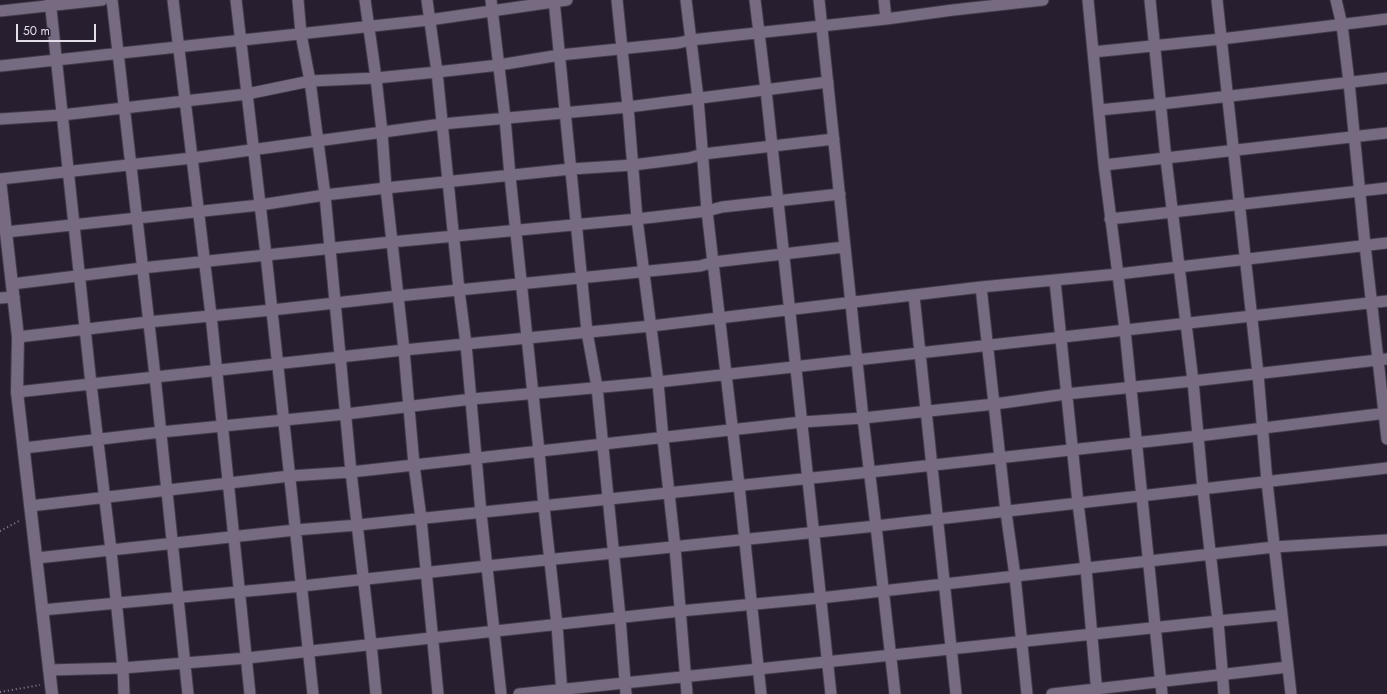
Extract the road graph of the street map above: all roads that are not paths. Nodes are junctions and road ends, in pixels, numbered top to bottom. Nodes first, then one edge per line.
1 (102, 0) edge
2 (112, 0) edge
3 (173, 0) edge
4 (236, 0) edge
5 (298, 0) edge
6 (365, 0) edge
7 (427, 0) edge
8 (567, 0) edge
9 (617, 0) edge
10 (686, 0) edge
11 (756, 0) edge
12 (819, 0) edge
13 (884, 0) edge
14 (1043, 0) edge
15 (1088, 0) edge
16 (1150, 0) edge
17 (1217, 0) edge
18 (1336, 0) edge
19 (554, 1) edge
20 (1025, 1) edge
21 (50, 3) edge
22 (492, 5) edge
23 (952, 5) edge
24 (0, 12) edge
25 (886, 19) junction
26 (1387, 19) edge
27 (430, 20) junction
28 (822, 25) junction
29 (1342, 25) junction
30 (369, 26) junction
31 (760, 32) junction
32 (302, 34) junction
33 (1222, 39) junction
34 (241, 40) junction
35 (691, 40) junction
36 (1155, 46) junction
37 (179, 47) junction
38 (623, 48) junction
39 (1093, 52) junction
40 (118, 53) junction
41 (560, 55) junction
42 (56, 60) junction
43 (499, 65) junction
44 (0, 66) edge
45 (437, 72) junction
46 (376, 78) junction
47 (1387, 78) edge
48 (310, 81) junction
49 (828, 82) junction
50 (1349, 82) junction
51 (766, 90) junction
52 (247, 94) junction
53 (1228, 96) junction
54 (698, 98) junction
55 (186, 101) junction
56 (1161, 104) junction
57 (628, 106) junction
58 (124, 108) junction
59 (1099, 110) junction
60 (566, 112) junction
61 (62, 115) junction
62 (505, 118) junction
63 (0, 119) edge
64 (442, 124) junction
65 (382, 132) junction
66 (1387, 133) edge
67 (1354, 137) junction
68 (834, 140) junction
69 (318, 141) junction
70 (772, 146) junction
71 (253, 150) junction
72 (1234, 151) junction
73 (703, 154) junction
74 (192, 158) junction
75 (1166, 159) junction
76 (130, 165) junction
77 (633, 165) junction
78 (1104, 165) junction
79 (571, 169) junction
80 (68, 171) junction
81 (510, 176) junction
82 (448, 182) junction
83 (0, 183) edge
84 (386, 188) junction
85 (1387, 188) edge
86 (1360, 191) junction
87 (840, 194) junction
88 (325, 195) junction
89 (777, 200) junction
90 (260, 205) junction
91 (1240, 205) junction
92 (198, 211) junction
93 (707, 211) junction
94 (1172, 212) junction
95 (136, 218) junction
96 (637, 219) junction
97 (1110, 219) junction
98 (74, 225) junction
99 (576, 225) junction
100 (516, 230) junction
101 (453, 236) junction
102 (4, 238) edge
103 (392, 242) junction
104 (1387, 243) edge
105 (1365, 245) junction
106 (844, 248) junction
107 (330, 249) junction
108 (266, 255) junction
109 (783, 255) junction
110 (1246, 259) junction
111 (204, 262) junction
112 (714, 262) junction
113 (1179, 267) junction
114 (142, 268) junction
115 (644, 272) junction
116 (1118, 274) junction
117 (80, 276) junction
118 (581, 277) junction
119 (1055, 280) junction
120 (522, 283) junction
121 (981, 287) junction
122 (13, 290) junction
123 (459, 290) junction
124 (398, 296) junction
125 (914, 296) junction
126 (0, 298) edge
127 (1387, 301) edge
128 (850, 302) junction
129 (335, 303) junction
130 (1371, 303) junction
131 (272, 310) junction
132 (789, 310) junction
133 (211, 315) junction
134 (1252, 316) junction
135 (720, 318) junction
136 (148, 322) junction
137 (1186, 323) junction
138 (651, 326) junction
139 (86, 329) junction
140 (1125, 330) junction
141 (587, 332) junction
142 (18, 337) junction
143 (527, 337) junction
144 (1060, 337) junction
145 (466, 344) junction
146 (988, 345) junction
147 (404, 350) junction
148 (920, 353) junction
149 (340, 358) junction
150 (1382, 359) edge
151 (858, 360) junction
152 (277, 363) junction
153 (796, 366) junction
154 (216, 369) junction
155 (726, 374) junction
156 (1258, 374) junction
157 (155, 376) junction
158 (1193, 381) junction
159 (658, 382) junction
160 (91, 384) junction
161 (597, 387) junction
162 (1131, 388) junction
163 (17, 392) junction
164 (533, 394) junction
165 (1066, 394) junction
166 (472, 399) junction
167 (995, 404) junction
168 (408, 407) junction
169 (926, 410) junction
170 (1386, 413) edge
171 (346, 414) junction
172 (863, 418) junction
173 (284, 420) junction
174 (802, 422) junction
175 (222, 427) junction
176 (1263, 427) junction
177 (733, 430) junction
178 (160, 432) junction
179 (1198, 436) junction
180 (663, 439) junction
181 (1387, 439) edge
182 (99, 440) junction
183 (1137, 442) junction
184 (602, 445) junction
185 (24, 448) junction
186 (1072, 449) junction
187 (539, 451) junction
188 (1000, 457) junction
189 (477, 458) junction
190 (414, 465) junction
191 (932, 465) junction
192 (1387, 468) edge
193 (351, 472) junction
194 (870, 472) junction
195 (290, 476) junction
196 (808, 478) junction
197 (1267, 482) junction
198 (229, 483) junction
199 (739, 485) junction
200 (167, 490) junction
201 (1203, 490) junction
202 (668, 492) junction
203 (1142, 496) junction
204 (105, 497) junction
205 (607, 500) junction
206 (1078, 503) junction
207 (544, 507) junction
208 (30, 510) junction
209 (481, 512) junction
210 (1006, 512) junction
211 (421, 518) junction
212 (937, 519) junction
213 (358, 526) junction
214 (876, 526) junction
215 (295, 530) junction
216 (814, 532) junction
217 (234, 538) junction
218 (745, 540) junction
219 (1387, 540) edge
220 (172, 544) junction
221 (675, 547) junction
222 (1274, 547) junction
223 (111, 550) junction
224 (613, 554) junction
225 (1210, 554) junction
226 (37, 558) junction
227 (550, 560) junction
228 (1148, 561) junction
229 (487, 566) junction
230 (1086, 568) junction
231 (425, 572) junction
232 (1015, 576) junction
233 (364, 579) junction
234 (944, 584) junction
235 (302, 586) junction
236 (883, 591) junction
237 (240, 592) junction
238 (178, 598) junction
239 (820, 598) junction
240 (116, 603) junction
241 (751, 604) junction
242 (42, 610) junction
243 (680, 611) junction
244 (1282, 615) junction
245 (620, 618) junction
246 (1218, 621) junction
247 (557, 625) junction
248 (1156, 627) junction
249 (495, 632) junction
250 (1092, 634) junction
251 (432, 638) junction
252 (1022, 642) junction
253 (371, 644) junction
254 (952, 649) junction
255 (309, 650) junction
256 (890, 656) junction
257 (246, 658) junction
258 (185, 662) junction
259 (828, 662) junction
260 (1288, 667) junction
261 (123, 668) junction
262 (758, 669) junction
263 (49, 670) junction
264 (1222, 674) junction
265 (685, 676) junction
266 (1161, 682) junction
267 (625, 683) junction
268 (51, 688) edge
269 (562, 692) edge
270 (1097, 692) edge
271 (124, 694) edge
272 (188, 694) edge
273 (250, 694) edge
274 (313, 694) edge
275 (376, 694) edge
276 (438, 694) edge
277 (500, 694) edge
278 (519, 694) edge
279 (626, 694) edge
280 (687, 694) edge
281 (761, 694) edge
282 (831, 694) edge
283 (895, 694) edge
284 (956, 694) edge
285 (1027, 694) edge
286 (1052, 694) edge
287 (1162, 694) edge
288 (1224, 694) edge
289 (1291, 694) edge

1 - 21 street
2 - 40 street
3 - 37 street
4 - 34 street
5 - 32 street
6 - 30 street
7 - 27 street
8 - 19 street
9 - 38 street
10 - 35 street
11 - 31 street
12 - 28 street
13 - 25 street
14 - 20 street
15 - 39 street
16 - 36 street
17 - 33 street
18 - 29 street
19 - 22 street
19 - 41 street
20 - 23 street
21 - 24 street
21 - 42 street
22 - 27 street
22 - 43 street
23 - 25 street
25 - 28 street
26 - 29 street
27 - 30 street
27 - 45 street
28 - 31 street
28 - 49 street
29 - 33 street
29 - 50 street
30 - 32 street
30 - 46 street
31 - 35 street
31 - 51 street
32 - 34 street
32 - 48 street
33 - 36 street
33 - 53 street
34 - 37 street
34 - 52 street
35 - 38 street
35 - 54 street
36 - 39 street
36 - 56 street
37 - 40 street
37 - 55 street
38 - 41 street
38 - 57 street
39 - 59 street
40 - 42 street
40 - 58 street
41 - 43 street
41 - 60 street
42 - 44 street
42 - 61 street
43 - 45 street
43 - 62 street
45 - 46 street
45 - 64 street
46 - 48 street
46 - 65 street
47 - 50 street
48 - 52 street
48 - 69 street
49 - 51 street
49 - 68 street
50 - 53 street
50 - 67 street
51 - 54 street
51 - 70 street
52 - 55 street
52 - 71 street
53 - 56 street
53 - 72 street
54 - 57 street
54 - 73 street
55 - 58 street
55 - 74 street
56 - 59 street
56 - 75 street
57 - 60 street
57 - 77 street
58 - 61 street
58 - 76 street
59 - 78 street
60 - 62 street
60 - 79 street
61 - 63 street
61 - 80 street
62 - 64 street
62 - 81 street
64 - 65 street
64 - 82 street
65 - 69 street
65 - 84 street
66 - 67 street
67 - 72 street
67 - 86 street
68 - 70 street
68 - 87 street
69 - 71 street
69 - 88 street
70 - 73 street
70 - 89 street
71 - 74 street
71 - 90 street
72 - 75 street
72 - 91 street
73 - 77 street
73 - 93 street
74 - 76 street
74 - 92 street
75 - 78 street
75 - 94 street
76 - 80 street
76 - 95 street
77 - 79 street
77 - 96 street
78 - 97 street
79 - 81 street
79 - 99 street
80 - 83 street
80 - 98 street
81 - 82 street
81 - 100 street
82 - 84 street
82 - 101 street
83 - 102 street
84 - 88 street
84 - 103 street
85 - 86 street
86 - 91 street
86 - 105 street
87 - 89 street
87 - 106 street
88 - 90 street
88 - 107 street
89 - 93 street
89 - 109 street
90 - 92 street
90 - 108 street
91 - 94 street
91 - 110 street
92 - 95 street
92 - 111 street
93 - 96 street
93 - 112 street
94 - 97 street
94 - 113 street
95 - 98 street
95 - 114 street
96 - 99 street
96 - 115 street
97 - 116 street
98 - 102 street
98 - 117 street
99 - 100 street
99 - 118 street
100 - 101 street
100 - 120 street
101 - 103 street
101 - 123 street
102 - 122 street
103 - 107 street
103 - 124 street
104 - 105 street
105 - 110 street
105 - 130 street
106 - 109 street
106 - 128 street
107 - 108 street
107 - 129 street
108 - 111 street
108 - 131 street
109 - 112 street
109 - 132 street
110 - 113 street
110 - 134 street
111 - 114 street
111 - 133 street
112 - 115 street
112 - 135 street
113 - 116 street
113 - 137 street
114 - 117 street
114 - 136 street
115 - 118 street
115 - 138 street
116 - 119 street
116 - 140 street
117 - 122 street
117 - 139 street
118 - 120 street
118 - 141 street
119 - 121 street
119 - 144 street
120 - 123 street
120 - 143 street
121 - 125 street
121 - 146 street
122 - 126 street
122 - 142 street
123 - 124 street
123 - 145 street
124 - 129 street
124 - 147 street
125 - 128 street
125 - 148 street
127 - 130 street
128 - 132 street
128 - 151 street
129 - 131 street
129 - 149 street
130 - 134 street
130 - 150 street
131 - 133 street
131 - 152 street
132 - 135 street
132 - 153 street
133 - 136 street
133 - 154 street
134 - 137 street
134 - 156 street
135 - 138 street
135 - 155 street
136 - 139 street
136 - 157 street
137 - 140 street
137 - 158 street
138 - 141 street
138 - 159 street
139 - 142 street
139 - 160 street
140 - 144 street
140 - 162 street
141 - 143 street
141 - 161 street
142 - 163 street
143 - 145 street
143 - 164 street
144 - 146 street
144 - 165 street
145 - 147 street
145 - 166 street
146 - 148 street
146 - 167 street
147 - 149 street
147 - 168 street
148 - 151 street
148 - 169 street
149 - 152 street
149 - 171 street
150 - 156 street
150 - 170 street
151 - 153 street
151 - 172 street
152 - 154 street
152 - 173 street
153 - 155 street
153 - 174 street
154 - 157 street
154 - 175 street
155 - 159 street
155 - 177 street
156 - 158 street
156 - 176 street
157 - 160 street
157 - 178 street
158 - 162 street
158 - 179 street
159 - 161 street
159 - 180 street
160 - 163 street
160 - 182 street
161 - 164 street
161 - 184 street
162 - 165 street
162 - 183 street
163 - 185 street
164 - 166 street
164 - 187 street
165 - 167 street
165 - 186 street
166 - 168 street
166 - 189 street
167 - 169 street
167 - 188 street
168 - 171 street
168 - 190 street
169 - 172 street
169 - 191 street
170 - 176 street
170 - 181 street
171 - 173 street
171 - 193 street
172 - 174 street
172 - 194 street
173 - 175 street
173 - 195 street
174 - 177 street
174 - 196 street
175 - 178 street
175 - 198 street
176 - 179 street
176 - 197 street
177 - 180 street
177 - 199 street
178 - 182 street
178 - 200 street
179 - 183 street
179 - 201 street
180 - 184 street
180 - 202 street
182 - 185 street
182 - 204 street
183 - 186 street
183 - 203 street
184 - 187 street
184 - 205 street
185 - 208 street
186 - 188 street
186 - 206 street
187 - 189 street
187 - 207 street
188 - 191 street
188 - 210 street
189 - 190 street
189 - 209 street
190 - 193 street
190 - 211 street
191 - 194 street
191 - 212 street
192 - 197 street
193 - 195 street
193 - 213 street
194 - 196 street
194 - 214 street
195 - 198 street
195 - 215 street
196 - 199 street
196 - 216 street
197 - 201 street
197 - 222 street
198 - 200 street
198 - 217 street
199 - 202 street
199 - 218 street
200 - 204 street
200 - 220 street
201 - 203 street
201 - 225 street
202 - 205 street
202 - 221 street
203 - 206 street
203 - 228 street
204 - 208 street
204 - 223 street
205 - 207 street
205 - 224 street
206 - 210 street
206 - 230 street
207 - 209 street
207 - 227 street
208 - 226 street
209 - 211 street
209 - 229 street
210 - 212 street
210 - 232 street
211 - 213 street
211 - 231 street
212 - 214 street
212 - 234 street
213 - 215 street
213 - 233 street
214 - 216 street
214 - 236 street
215 - 217 street
215 - 235 street
216 - 218 street
216 - 239 street
217 - 220 street
217 - 237 street
218 - 221 street
218 - 241 street
219 - 222 street
220 - 223 street
220 - 238 street
221 - 224 street
221 - 243 street
222 - 225 street
222 - 244 street
223 - 226 street
223 - 240 street
224 - 227 street
224 - 245 street
225 - 228 street
225 - 246 street
226 - 242 street
227 - 229 street
227 - 247 street
228 - 230 street
228 - 248 street
229 - 231 street
229 - 249 street
230 - 232 street
230 - 250 street
231 - 233 street
231 - 251 street
232 - 234 street
232 - 252 street
233 - 235 street
233 - 253 street
234 - 236 street
234 - 254 street
235 - 237 street
235 - 255 street
236 - 239 street
236 - 256 street
237 - 238 street
237 - 257 street
238 - 240 street
238 - 258 street
239 - 241 street
239 - 259 street
240 - 242 street
240 - 261 street
241 - 243 street
241 - 262 street
242 - 263 street
243 - 245 street
243 - 265 street
244 - 246 street
244 - 260 street
245 - 247 street
245 - 267 street
246 - 248 street
246 - 264 street
247 - 249 street
247 - 269 street
248 - 250 street
248 - 266 street
249 - 251 street
249 - 277 street
250 - 252 street
250 - 270 street
251 - 253 street
251 - 276 street
252 - 254 street
252 - 285 street
253 - 255 street
253 - 275 street
254 - 256 street
254 - 284 street
255 - 257 street
255 - 274 street
256 - 259 street
256 - 283 street
257 - 258 street
257 - 273 street
258 - 261 street
258 - 272 street
259 - 262 street
259 - 282 street
260 - 264 street
260 - 289 street
261 - 263 street
261 - 271 street
262 - 265 street
262 - 281 street
263 - 268 street
264 - 266 street
264 - 288 street
265 - 267 street
265 - 280 street
266 - 270 street
266 - 287 street
267 - 269 street
267 - 279 street
269 - 278 street
270 - 286 street

